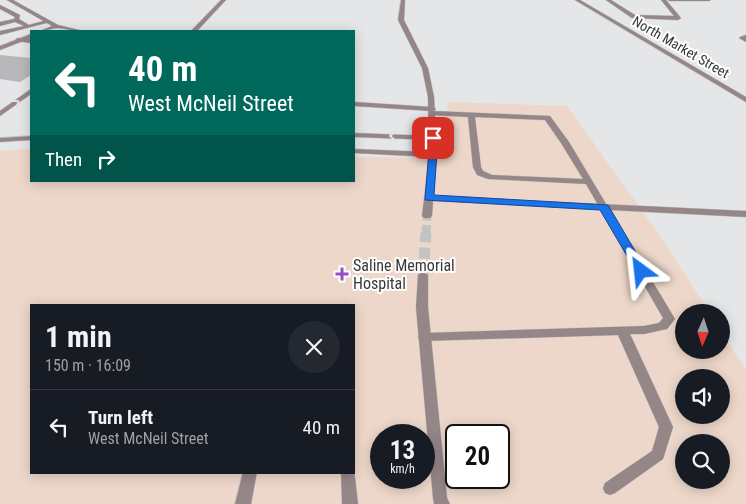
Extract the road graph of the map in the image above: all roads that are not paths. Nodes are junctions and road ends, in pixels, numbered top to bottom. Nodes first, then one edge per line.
1 (10, 0) edge
2 (224, 0) edge
3 (402, 0) edge
4 (577, 0) edge
5 (608, 0) edge
6 (663, 0) edge
7 (670, 0) edge
8 (708, 0) edge
9 (0, 3) edge
10 (0, 7) edge
11 (16, 20) junction
12 (47, 22) junction
13 (0, 24) edge
14 (28, 26) junction
15 (56, 26) junction
16 (46, 30) edge
17 (75, 30) edge
18 (195, 30) edge
19 (0, 33) edge
20 (30, 36) edge
21 (18, 40) junction
22 (30, 41) edge
23 (0, 48) edge
24 (30, 93) edge
25 (744, 97) edge
26 (355, 104) edge
27 (432, 111) junction
28 (0, 114) edge
29 (471, 114) junction
30 (355, 134) edge
31 (30, 138) edge
32 (433, 138) junction
33 (1, 139) edge
34 (355, 151) edge
35 (433, 155) junction
36 (589, 182) junction
37 (429, 198) junction
38 (604, 207) junction
39 (746, 214) edge
40 (427, 216) tunnel mouth
41 (423, 275) tunnel mouth
42 (622, 330) junction
43 (424, 337) junction
44 (250, 474) edge
45 (348, 474) edge
46 (610, 488) dead end
47 (243, 504) edge
48 (350, 504) edge
49 (442, 504) edge

1 - 9 street
1 - 12 street
2 - 18 street
3 - 27 street
4 - 25 street, North Market Street
5 - 6 street
7 - 8 street
10 - 11 street
11 - 13 street
11 - 14 street
12 - 14 street
12 - 15 street
14 - 19 street
15 - 16 street
15 - 17 street
20 - 21 street
21 - 22 street
21 - 23 street
28 -> 24 street
26 - 27 street
27 - 29 street
27 - 32 street
29 - 36 street
29 - 36 street
32 -> 30 street
31 - 33 street
32 - 35 street
34 - 35 street
35 - 37 street
36 - 38 street
37 - 38 street
37 - 40 street
38 - 39 street
38 - 42 street
41 - 43 street
42 - 43 street
42 - 46 street
43 - 49 street
44 - 47 street
45 - 48 street

